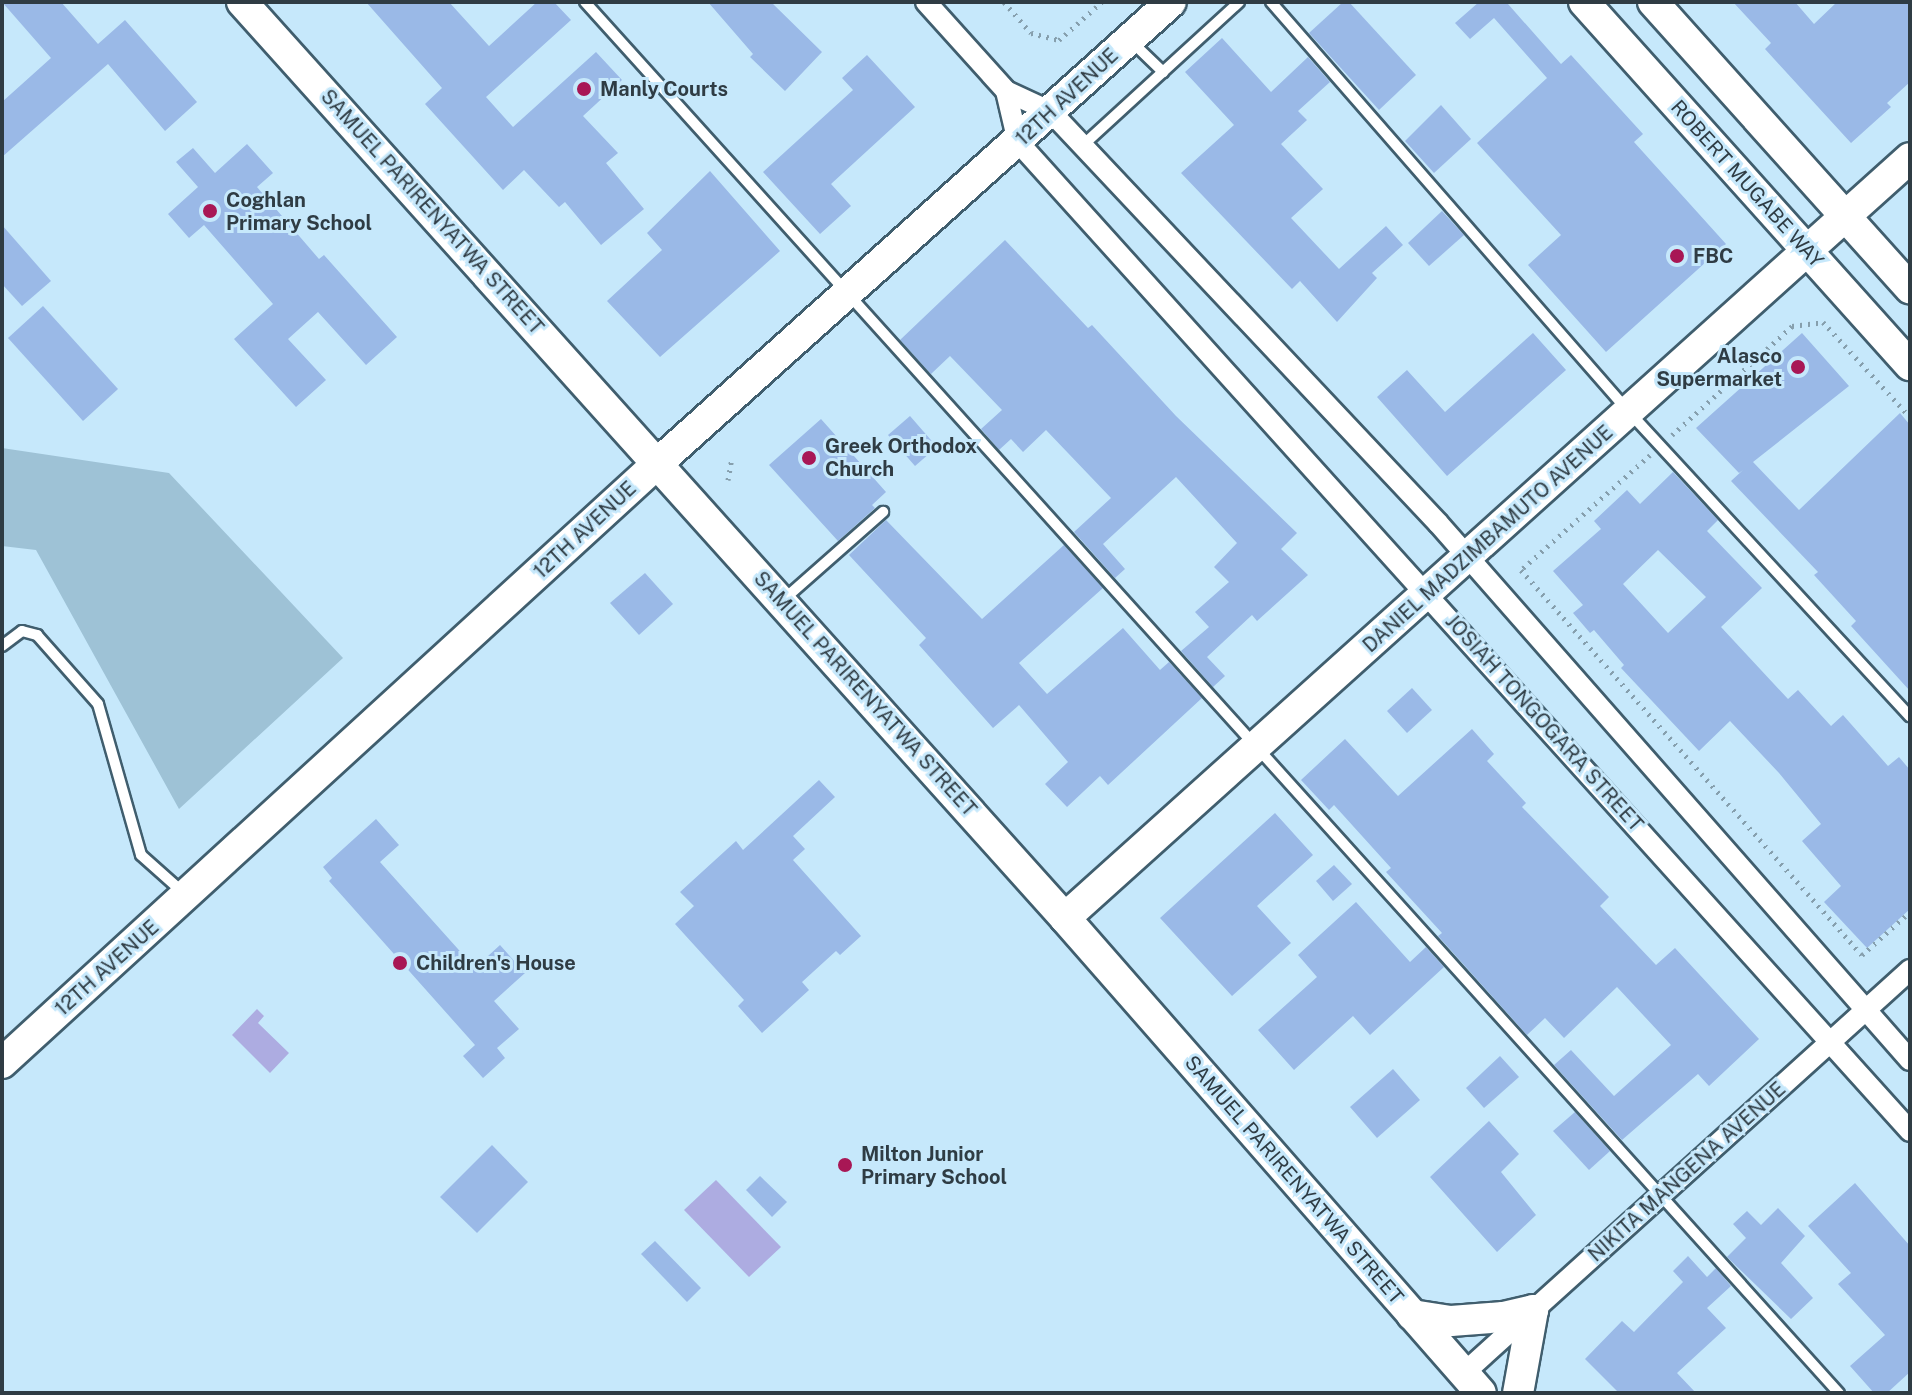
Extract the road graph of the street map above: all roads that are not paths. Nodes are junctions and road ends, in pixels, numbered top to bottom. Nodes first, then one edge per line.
1 (585, 2) edge
2 (926, 2) edge
3 (1171, 2) edge
4 (1239, 2) edge
5 (1271, 2) edge
6 (1584, 2) edge
7 (1653, 2) edge
8 (245, 3) edge
9 (1129, 40) junction
10 (1163, 72) junction
11 (1006, 91) junction
12 (1051, 112) junction
13 (1018, 142) junction
14 (1082, 146) junction
15 (1910, 158) edge
16 (1845, 216) junction
17 (1807, 250) junction
18 (1910, 288) edge
19 (849, 294) junction
20 (1910, 365) edge
21 (1629, 412) junction
22 (659, 462) junction
23 (883, 512) dead end
24 (1468, 556) junction
25 (1427, 593) junction
26 (782, 601) junction
27 (2, 646) edge
28 (1910, 716) edge
29 (1256, 746) junction
30 (187, 895) junction
31 (1065, 918) junction
32 (1910, 970) edge
33 (1865, 1011) junction
34 (1831, 1043) junction
35 (1910, 1060) edge
36 (2, 1063) edge
37 (1910, 1131) edge
38 (1662, 1194) junction
39 (1533, 1310) junction
40 (1412, 1315) junction
41 (1472, 1383) edge
42 (1518, 1393) edge
43 (1839, 1393) edge

1 - 19 lane
2 - 11 street, JOSIAH TONGOGARA STREET
3 - 9 street, 12TH AVENUE
4 - 10 lane
5 - 21 lane
6 - 17 street, ROBERT MUGABE WAY
7 - 16 street
8 - 22 street, SAMUEL PARIRENYATWA STREET
9 - 10 lane
9 - 12 street, 12TH AVENUE
10 - 14 lane
11 - 12 street, JOSIAH TONGOGARA STREET
11 - 13 street, JOSIAH TONGOGARA STREET
12 - 13 street, 12TH AVENUE
12 - 14 street, JOSIAH TONGOGARA STREET
13 - 19 street, 12TH AVENUE
13 - 25 street, JOSIAH TONGOGARA STREET
14 - 24 street, JOSIAH TONGOGARA STREET
15 - 16 street, DANIEL MADZIMBAMUTO AVENUE
16 - 17 street, DANIEL MADZIMBAMUTO AVENUE
16 - 18 street
17 - 20 street, ROBERT MUGABE WAY
17 - 21 street, DANIEL MADZIMBAMUTO AVENUE
19 - 22 street, 12TH AVENUE
19 - 29 lane
21 - 24 street, DANIEL MADZIMBAMUTO AVENUE
21 - 28 lane
22 - 26 street, SAMUEL PARIRENYATWA STREET
22 - 30 street, 12TH AVENUE
23 - 26 lane
24 - 25 street, DANIEL MADZIMBAMUTO AVENUE
24 - 33 street, JOSIAH TONGOGARA STREET
25 - 29 street, DANIEL MADZIMBAMUTO AVENUE
25 - 34 street, JOSIAH TONGOGARA STREET
26 - 31 street, SAMUEL PARIRENYATWA STREET
27 - 30 lane
29 - 31 street, DANIEL MADZIMBAMUTO AVENUE
29 - 38 lane
30 - 36 street, 12TH AVENUE
31 - 40 street, SAMUEL PARIRENYATWA STREET
32 - 33 street, NIKITA MANGENA AVENUE
33 - 34 street, NIKITA MANGENA AVENUE
33 - 35 street, JOSIAH TONGOGARA STREET
34 - 37 street, JOSIAH TONGOGARA STREET
34 - 38 street, NIKITA MANGENA AVENUE
38 - 39 street, NIKITA MANGENA AVENUE
38 - 43 lane
39 - 40 street
39 - 41 street, NIKITA MANGENA AVENUE
39 - 42 street
40 - 41 street, SAMUEL PARIRENYATWA STREET

